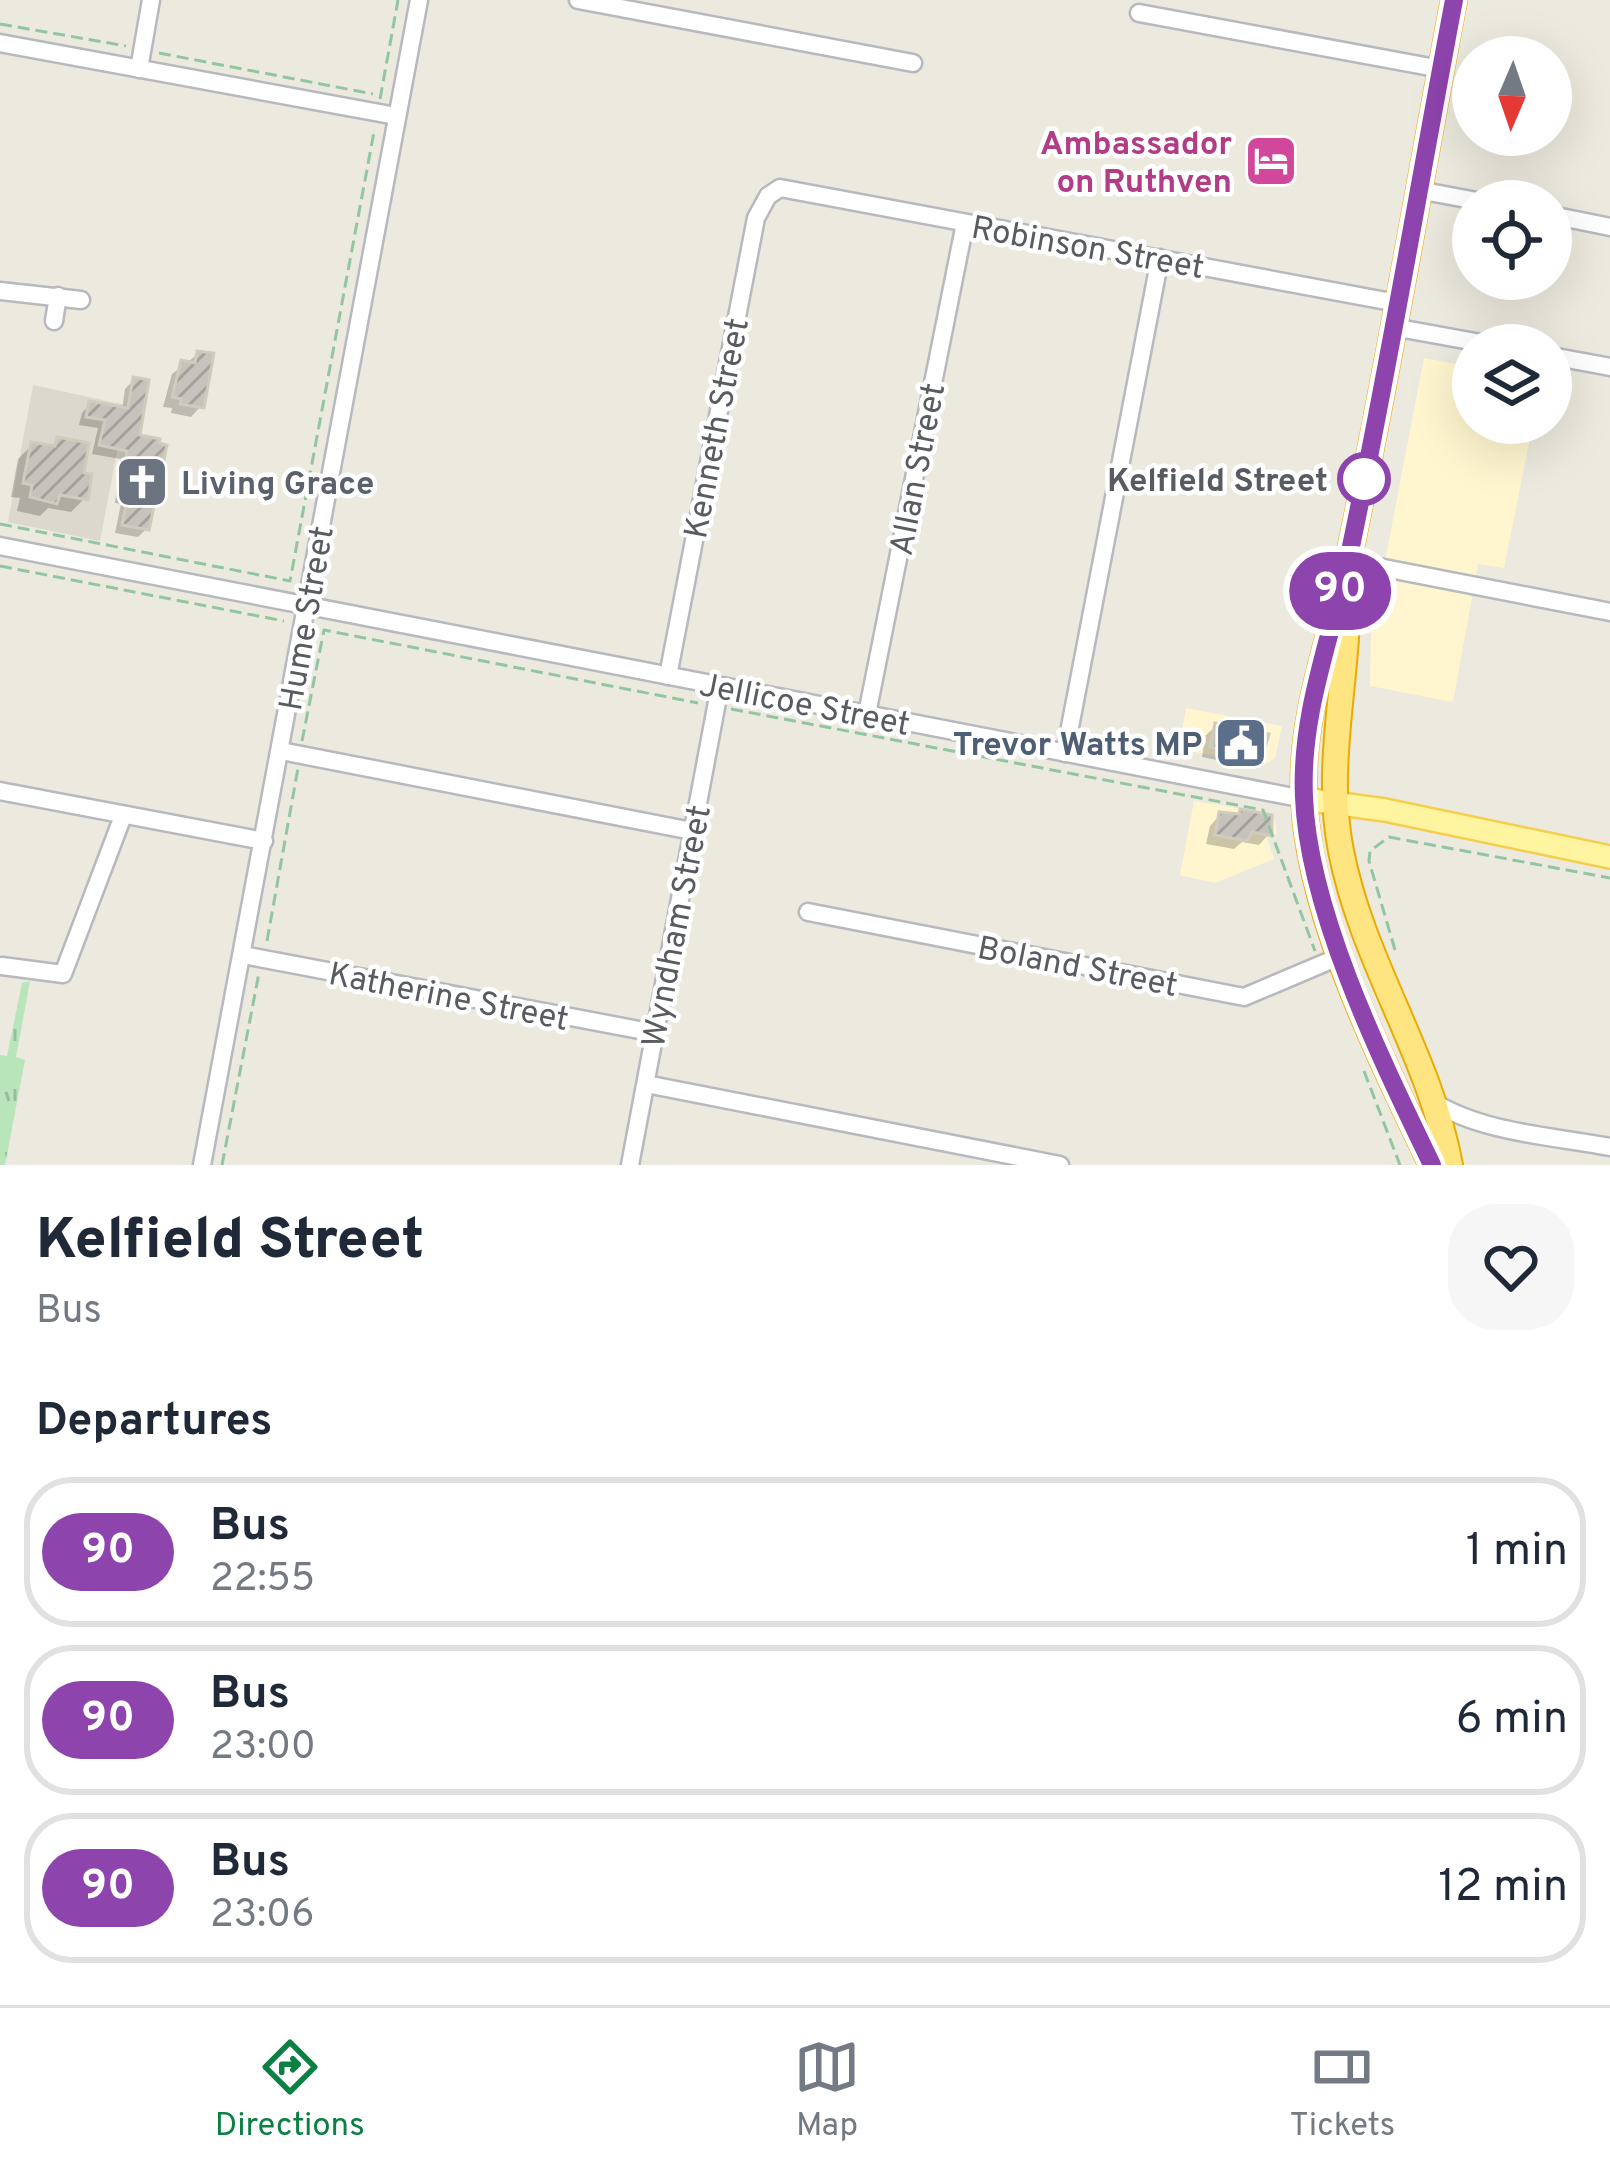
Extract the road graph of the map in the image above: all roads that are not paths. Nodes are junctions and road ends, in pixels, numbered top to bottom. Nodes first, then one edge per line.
1 (151, 0) edge
2 (418, 0) edge
3 (578, 0) edge
4 (1454, 0) edge
5 (1139, 13) dead end
6 (0, 44) edge
7 (913, 62) dead end
8 (139, 69) junction
9 (1441, 69) junction
10 (385, 108) junction
11 (780, 188) joint
12 (1418, 190) junction
13 (1452, 196) edge
14 (1572, 219) edge
15 (965, 224) junction
16 (1610, 227) edge
17 (1160, 258) junction
18 (0, 291) edge
19 (58, 296) junction
20 (81, 300) dead end
21 (1395, 315) junction
22 (54, 321) dead end
23 (1452, 333) edge
24 (1572, 360) edge
25 (1610, 367) edge
26 (0, 546) edge
27 (1348, 561) junction
28 (308, 606) junction
29 (1610, 612) edge
30 (668, 676) junction
31 (720, 686) junction
32 (867, 715) junction
33 (290, 753) junction
34 (1065, 753) junction
35 (0, 791) edge
36 (1304, 799) junction
37 (1336, 804) junction
38 (123, 815) junction
39 (692, 831) junction
40 (264, 841) junction
41 (1610, 857) edge
42 (808, 911) dead end
43 (243, 956) junction
44 (1341, 956) junction
45 (2, 966) edge
46 (655, 1034) junction
47 (646, 1084) junction
48 (1431, 1100) junction
49 (1610, 1147) edge
50 (1030, 1162) edge
51 (202, 1165) edge
52 (630, 1165) edge
53 (1060, 1165) edge
54 (1432, 1165) edge
55 (1450, 1165) edge

1 - 8 street
2 - 10 street, Hume Street
3 - 7 street
4 - 9 highway
5 - 9 street
6 - 8 street
8 - 10 street
9 - 12 highway
10 - 28 street, Hume Street
11 - 15 street, Robinson Street
11 - 30 street, Kenneth Street
12 - 13 street
12 - 21 highway
14 - 16 street
15 - 17 street, Robinson Street
15 - 32 street, Allan Street
17 - 21 street, Robinson Street
17 - 34 street
18 - 19 street
19 - 20 street
19 - 22 street
21 - 23 street, Robinson Street
21 - 27 highway
24 - 25 street
26 - 28 street, Jellicoe Street
27 - 29 street
27 - 36 highway
27 - 37 highway
28 - 30 street, Jellicoe Street
28 - 33 street, Hume Street
30 - 31 street, Jellicoe Street
31 - 32 street, Jellicoe Street
31 - 39 street, Wyndham Street
32 - 34 street, Jellicoe Street
33 - 39 street
33 - 40 street, Hume Street
34 - 36 street, Jellicoe Street
35 - 38 street
36 - 37 main road, Jellicoe Street
36 - 44 highway
37 - 41 main road, Jellicoe Street
37 - 48 highway
38 - 40 street
38 - 45 street
39 - 46 street, Wyndham Street
40 - 43 street, Hume Street
42 - 44 street, Boland Street
43 - 46 street, Katherine Street
43 - 51 street, Hume Street
44 - 54 highway
46 - 47 street, Wyndham Street
47 - 50 street
47 - 52 street, Wyndham Street
48 - 49 street
48 - 55 highway
50 - 53 street

